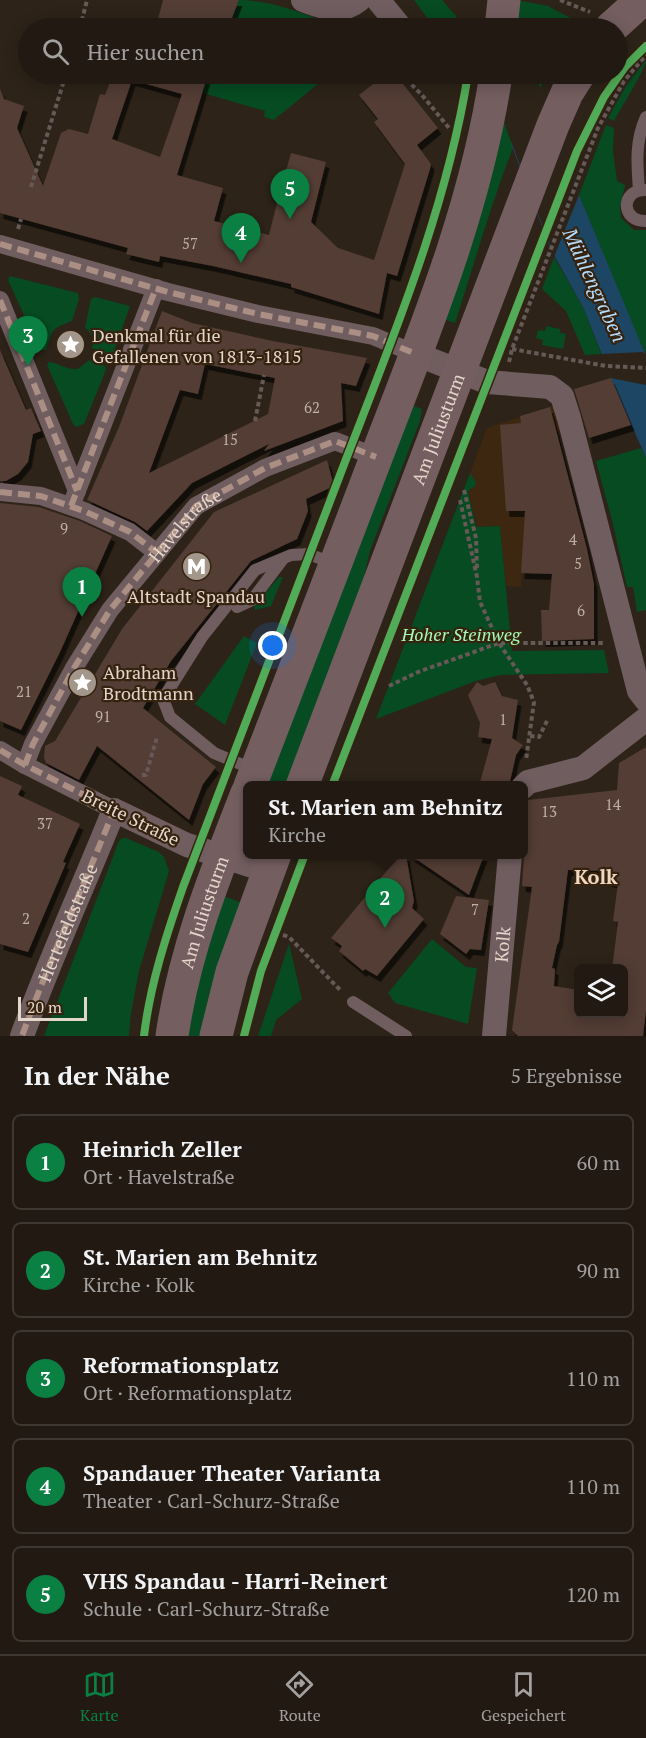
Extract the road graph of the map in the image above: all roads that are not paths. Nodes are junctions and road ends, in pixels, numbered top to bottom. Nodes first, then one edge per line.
1 (303, 0) edge
2 (359, 0) edge
3 (378, 0) edge
4 (642, 0) edge
5 (393, 18) edge
6 (608, 18) edge
7 (495, 84) edge
8 (573, 84) edge
9 (646, 117) edge
10 (642, 190) edge
11 (646, 221) edge
12 (0, 244) edge
13 (156, 288) junction
14 (0, 300) edge
15 (416, 354) junction
16 (460, 372) junction
17 (376, 457) junction
18 (0, 492) edge
19 (74, 499) junction
20 (157, 553) junction
21 (283, 558) junction
22 (335, 564) junction
23 (237, 607) dead end
24 (646, 700) edge
25 (646, 719) edge
26 (0, 750) edge
27 (25, 765) junction
28 (249, 781) edge
29 (252, 781) edge
30 (304, 781) edge
31 (528, 782) edge
32 (243, 804) edge
33 (114, 810) junction
34 (223, 855) junction
35 (243, 858) edge
36 (248, 859) edge
37 (510, 859) edge
38 (272, 863) edge
39 (353, 1002) road end
40 (22, 1036) edge
41 (172, 1036) edge
42 (216, 1036) edge
43 (406, 1036) edge
44 (494, 1036) edge

1 - 2 street
3 - 5 street
4 - 6 main road
7 - 15 main road, Am Juliusturm
8 - 16 main road, Am Juliusturm
9 - 10 lane
10 - 11 lane
12 - 13 street
13 - 15 street
13 - 19 street
14 - 19 street
15 - 16 street
15 - 17 main road, Am Juliusturm
16 - 24 street
16 - 30 main road, Am Juliusturm
17 - 20 street, Havelstraße
17 - 22 main road, Am Juliusturm
18 - 19 street
19 - 20 street
20 - 27 street, Havelstraße
21 - 22 lane
21 - 23 lane
21 - 28 lane
22 - 29 main road, Am Juliusturm
25 - 31 street
26 - 27 street, Breite Straße
27 - 33 street, Breite Straße
32 - 34 main road, Am Juliusturm
33 - 34 street, Breite Straße
33 - 40 street, Hertefeldstraße
34 - 35 street, Breite Straße
34 - 41 main road, Am Juliusturm
36 - 38 street, Breite Straße
37 - 44 street, Kolk
38 - 42 main road
39 - 43 lane

